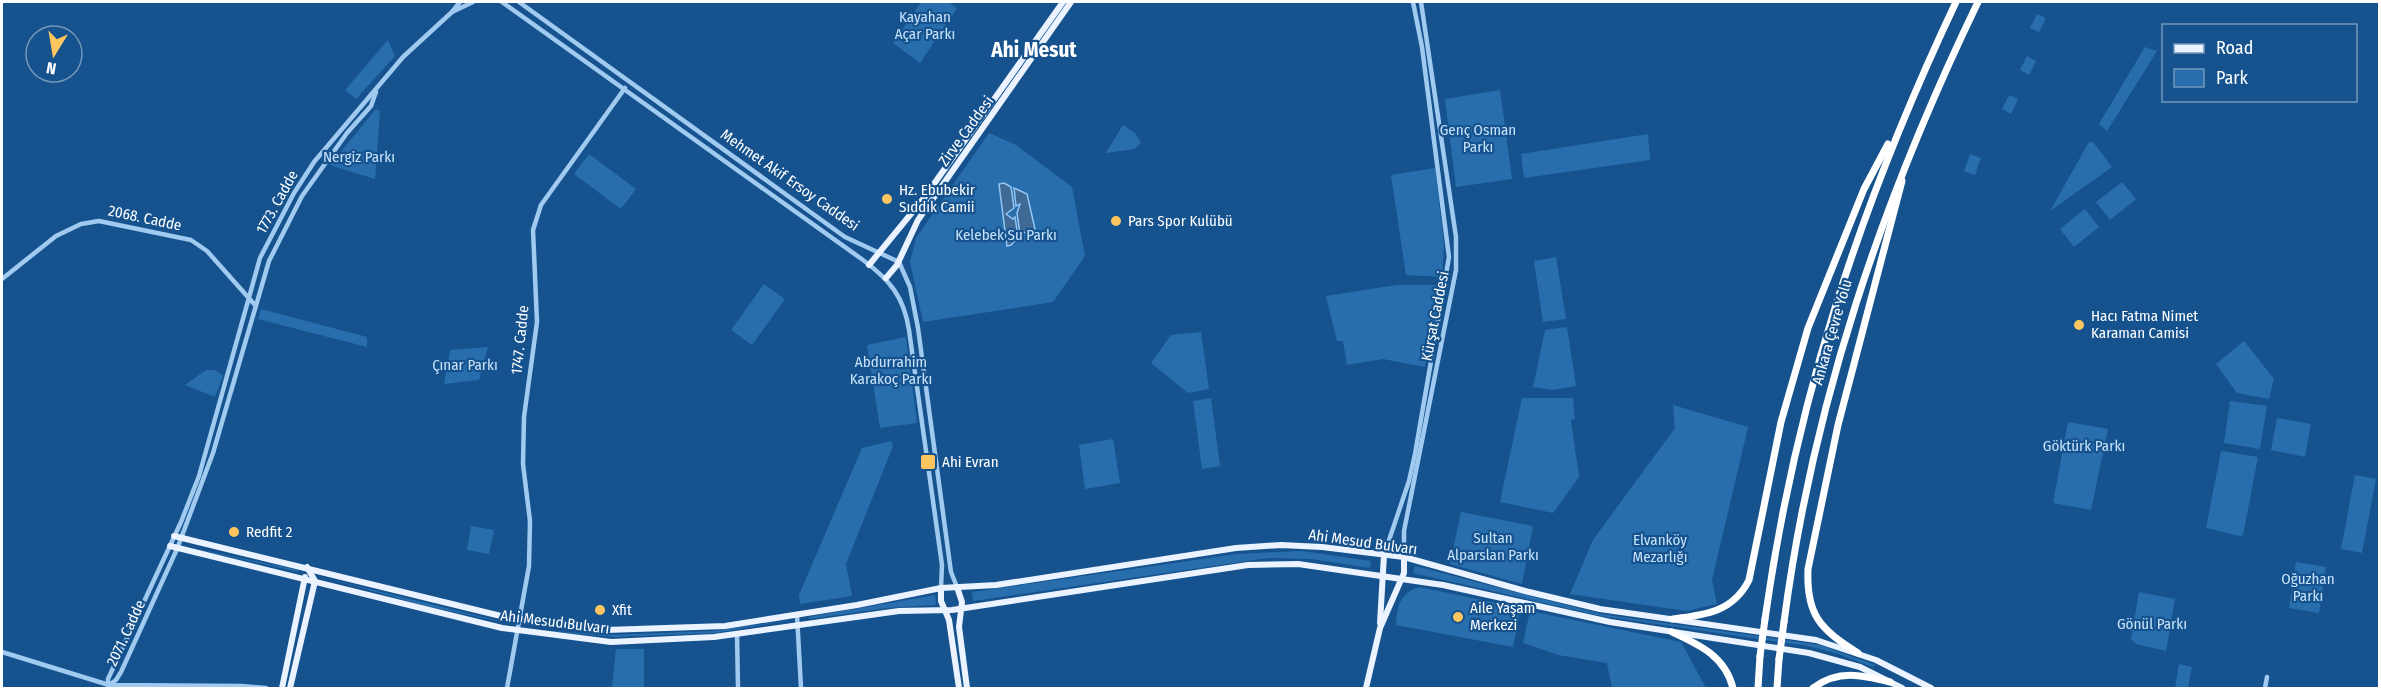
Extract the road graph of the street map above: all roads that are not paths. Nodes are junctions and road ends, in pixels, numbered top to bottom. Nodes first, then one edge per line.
1 (473, 2) edge
2 (502, 2) edge
3 (519, 2) edge
4 (1064, 2) edge
5 (1071, 2) edge
6 (1413, 2) edge
7 (1421, 2) edge
8 (1956, 2) edge
9 (1978, 2) edge
10 (457, 3) edge
11 (452, 12) junction
12 (625, 88) junction
13 (377, 90) junction
14 (1902, 118) junction
15 (1909, 152) junction
16 (879, 251) junction
17 (899, 262) junction
18 (869, 265) junction
19 (886, 278) junction
20 (2, 279) edge
21 (249, 298) junction
22 (255, 304) junction
23 (240, 347) junction
24 (178, 537) junction
25 (170, 546) junction
26 (177, 549) junction
27 (1384, 555) junction
28 (1404, 557) junction
29 (307, 567) junction
30 (1381, 575) junction
31 (1402, 578) junction
32 (305, 579) junction
33 (315, 581) junction
34 (957, 587) junction
35 (941, 588) junction
36 (962, 608) junction
37 (945, 610) junction
38 (797, 615) junction
39 (1673, 619) junction
40 (519, 620) junction
41 (798, 626) junction
42 (1380, 628) junction
43 (517, 631) junction
44 (1672, 632) junction
45 (737, 634) junction
46 (2, 652) edge
47 (1858, 652) junction
48 (2267, 676) dead end
49 (1917, 680) junction
50 (1890, 682) junction
51 (108, 687) edge
52 (266, 688) edge
53 (282, 688) edge
54 (290, 688) edge
55 (507, 688) edge
56 (738, 688) edge
57 (801, 688) edge
58 (959, 688) edge
59 (967, 688) edge
60 (1366, 688) edge
61 (1733, 688) edge
62 (1758, 688) edge
63 (1777, 688) edge
64 (1813, 688) edge
65 (1902, 688) edge
66 (1916, 688) edge
67 (1931, 688) edge
68 (2265, 688) edge

1 - 11 street, 1773. Cadde
2 - 12 street, Mehmet Akif Ersoy Caddesi
3 - 16 street, Mehmet Akif Ersoy Caddesi
4 - 16 main road, Zirve Caddesi
5 - 17 main road, Zirve Caddesi
6 - 27 street, Kürşat Caddesi
7 - 28 street, Kürşat Caddesi
8 - 14 highway, Ankara Çevre Yolu
9 - 15 highway, Ankara Çevre Yolu
10 - 11 street, 1773. Cadde
11 - 13 street, 1773. Cadde
12 - 18 street, Mehmet Akif Ersoy Caddesi
12 - 40 street, 1747. Cadde
13 - 21 street, 1773. Cadde
13 - 22 street, 1773. Cadde
14 - 39 highway
14 - 62 highway, Ankara Çevre Yolu, bridge
15 - 47 highway
15 - 63 highway, Ankara Çevre Yolu, bridge
16 - 17 street, Mehmet Akif Ersoy Caddesi
16 - 18 main road, Zirve Caddesi
17 - 19 main road, Zirve Caddesi
17 - 34 street
18 - 19 street, Mehmet Akif Ersoy Caddesi
19 - 35 street, Mehmet Akif Ersoy Caddesi
20 - 21 street, 2068. Cadde
21 - 22 street, 2068. Cadde
21 - 23 street, 1773. Cadde
22 - 23 street, 1773. Cadde
23 - 24 street, 2071. Cadde
23 - 24 street, 2071. Cadde
24 - 25 street, 2071. Cadde
24 - 26 street, 2071. Cadde
24 - 29 main road, Ahi Mesud Bulvarı
25 - 26 main road, Ahi Mesud Bulvarı
25 - 51 street, 2071. Cadde
26 - 32 main road, Ahi Mesud Bulvarı
26 - 51 street, 2071. Cadde
27 - 28 main road, Ahi Mesud Bulvarı
27 - 30 main road, Kürşat Caddesi
27 - 34 main road, Ahi Mesud Bulvarı
28 - 31 main road, Kürşat Caddesi
28 - 39 main road, Ahi Mesud Bulvarı
29 - 32 main road
29 - 33 main road
29 - 40 main road, Ahi Mesud Bulvarı
30 - 31 main road, Ahi Mesud Bulvarı
30 - 36 main road, Ahi Mesud Bulvarı
30 - 42 main road, Kürşat Caddesi
31 - 42 main road, Kürşat Caddesi
31 - 44 main road, Ahi Mesud Bulvarı
32 - 33 main road, Ahi Mesud Bulvarı
32 - 53 main road
33 - 43 main road, Ahi Mesud Bulvarı
33 - 54 main road
34 - 35 main road, Ahi Mesud Bulvarı
34 - 36 main road
35 - 37 main road
35 - 38 main road, Ahi Mesud Bulvarı
36 - 37 main road, Ahi Mesud Bulvarı
36 - 59 main road
37 - 41 main road, Ahi Mesud Bulvarı
37 - 58 main road
38 - 40 main road, Ahi Mesud Bulvarı
38 - 41 street
39 - 47 main road, Ahi Mesud Bulvarı
40 - 43 street, 1747. Cadde
41 - 45 main road, Ahi Mesud Bulvarı
41 - 57 street
42 - 60 main road, Kürşat Caddesi
43 - 45 main road, Ahi Mesud Bulvarı
43 - 55 street, 1747. Cadde
44 - 50 main road, Ahi Mesud Bulvarı
44 - 61 highway
45 - 56 street
46 - 51 street
47 - 49 main road, Ahi Mesud Bulvarı
48 - 68 street
49 - 66 street
49 - 67 main road, Ahi Mesud Bulvarı
50 - 64 highway
50 - 65 main road, Ahi Mesud Bulvarı
51 - 52 street

